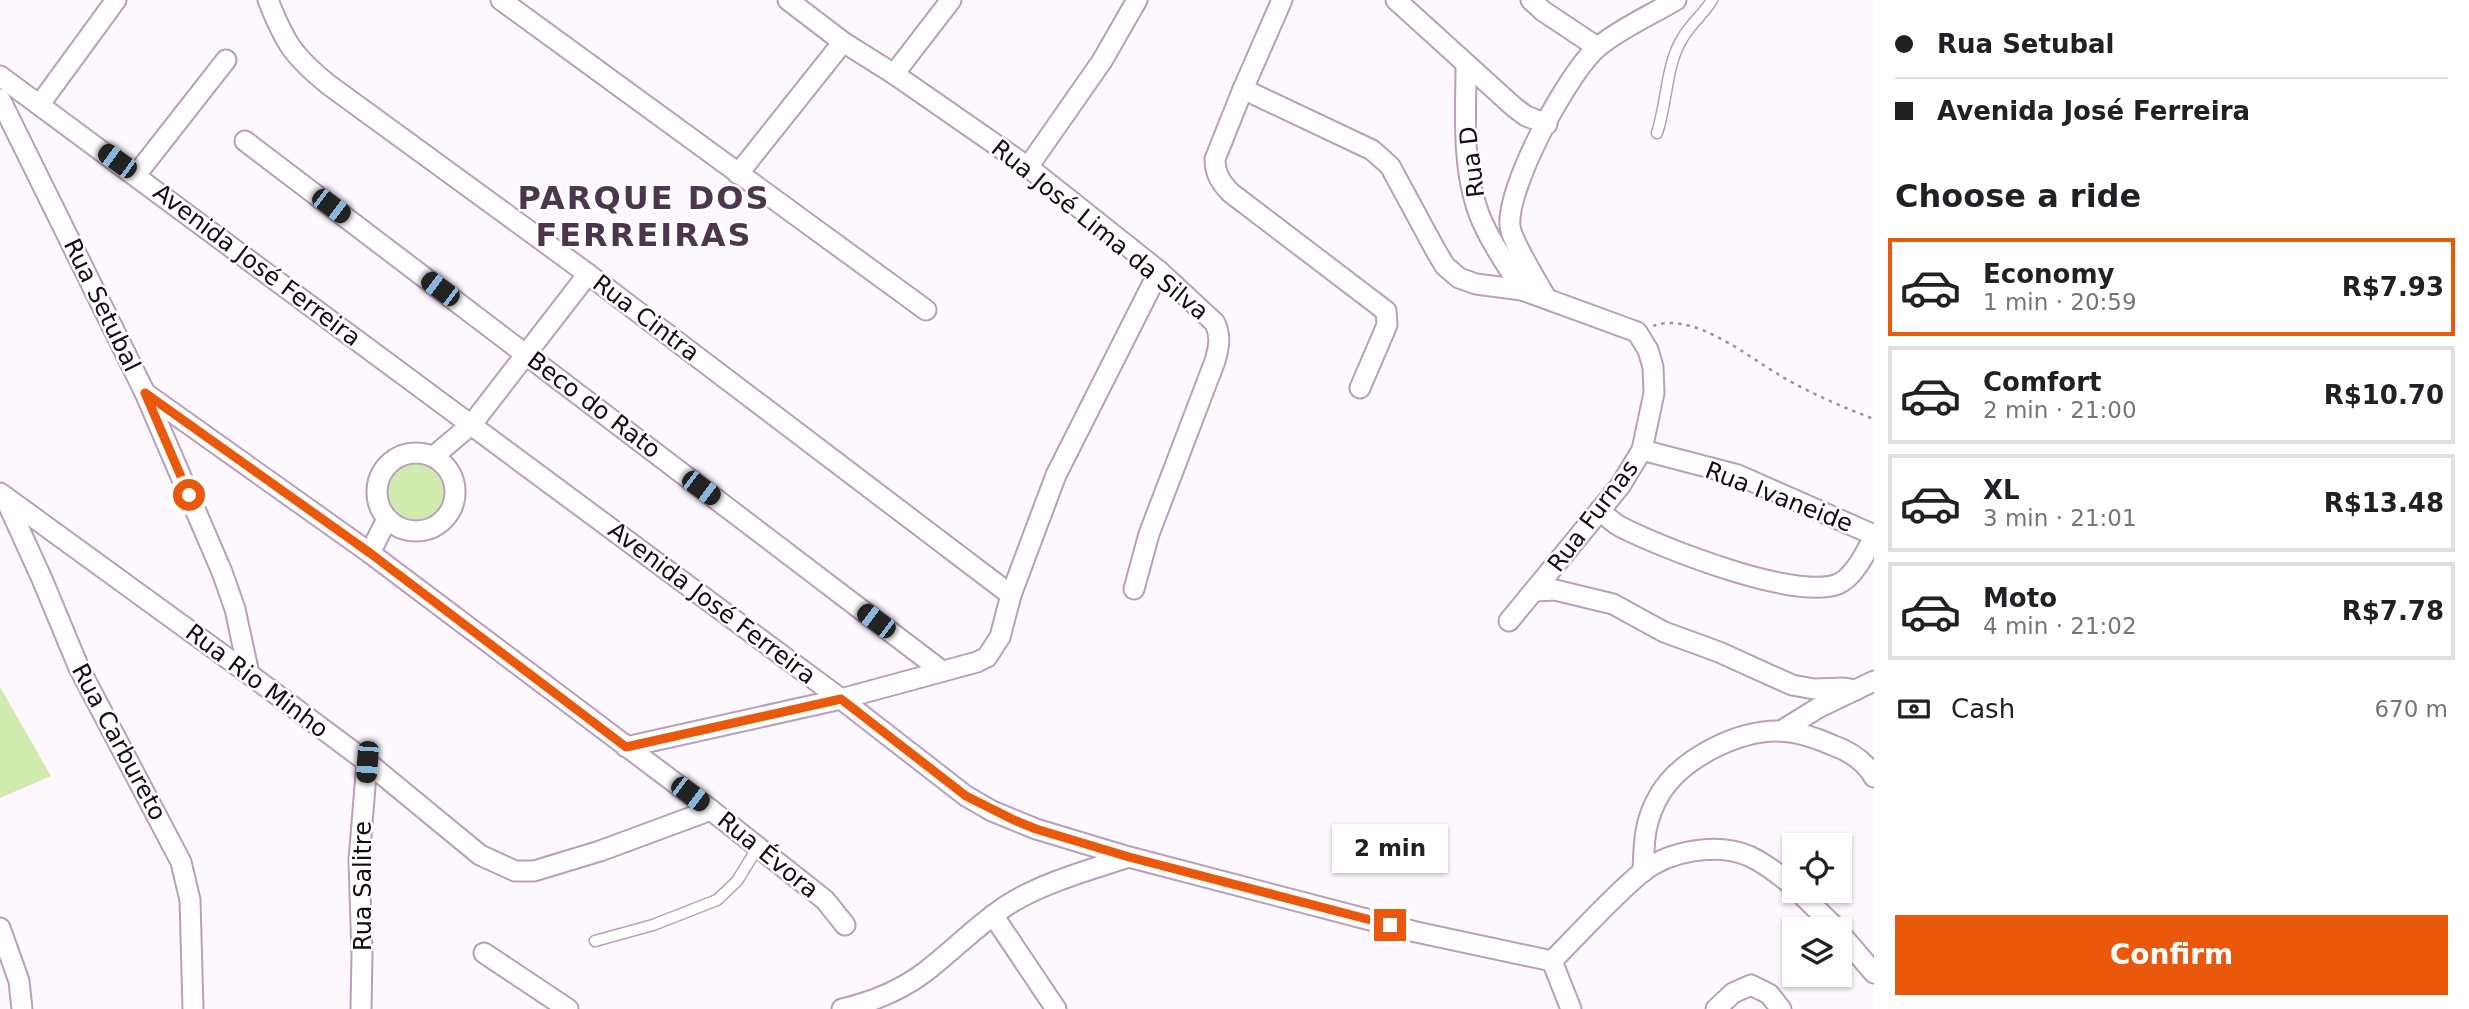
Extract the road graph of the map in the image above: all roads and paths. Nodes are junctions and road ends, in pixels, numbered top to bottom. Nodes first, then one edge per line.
1 (116, 0) edge
2 (268, 0) edge
3 (501, 0) edge
4 (788, 0) edge
5 (951, 0) edge
6 (1137, 0) edge
7 (1282, 0) edge
8 (1396, 0) edge
9 (1676, 0) edge
10 (1712, 0) edge
11 (1544, 4) edge
12 (843, 42) junction
13 (1597, 47) junction
14 (226, 60) dead end
15 (1466, 65) junction
16 (894, 74) junction
17 (0, 76) edge
18 (1242, 89) junction
19 (0, 99) edge
20 (40, 104) junction
21 (1547, 124) junction
22 (1657, 133) dead end
23 (244, 141) dead end
24 (1028, 167) junction
25 (738, 174) junction
26 (136, 175) junction
27 (1159, 271) junction
28 (587, 274) junction
29 (1521, 290) junction
30 (1546, 298) junction
31 (926, 310) dead end
32 (1637, 332) junction
33 (527, 354) junction
34 (1360, 388) dead end
35 (145, 393) junction
36 (1874, 419) edge
37 (472, 424) junction
38 (1642, 450) junction
39 (434, 456) junction
40 (2, 492) edge
41 (1600, 510) junction
42 (387, 519) junction
43 (1874, 536) edge
44 (370, 553) junction
45 (1134, 589) dead end
46 (1535, 591) junction
47 (1011, 595) junction
48 (1509, 621) dead end
49 (942, 671) junction
50 (249, 674) junction
51 (1874, 681) edge
52 (1856, 690) junction
53 (841, 699) junction
54 (1781, 731) junction
55 (626, 747) junction
56 (367, 762) junction
57 (1874, 777) edge
58 (711, 810) junction
59 (758, 847) junction
60 (1129, 857) junction
61 (1643, 872) junction
62 (1782, 876) edge
63 (1810, 903) edge
64 (993, 915) junction
65 (1824, 917) edge
66 (845, 925) dead end
67 (0, 928) edge
68 (595, 941) dead end
69 (1852, 947) edge
70 (484, 954) dead end
71 (1552, 961) junction
72 (1874, 973) edge
73 (22, 1009) edge
74 (193, 1009) edge
75 (361, 1009) edge
76 (568, 1009) edge
77 (842, 1009) edge
78 (1056, 1009) edge
79 (1571, 1009) edge
80 (1716, 1009) edge
81 (1781, 1009) edge

1 - 20 street
2 - 28 street, Rua Cintra
3 - 25 street
4 - 12 street, Rua José Lima da Silva
5 - 16 street
6 - 24 street
7 - 18 street
8 - 15 street
9 - 13 street
10 - 22 lane
11 - 13 street
12 - 16 street, Rua José Lima da Silva
12 - 25 street
13 - 21 street
14 - 26 street
15 - 21 street
15 - 29 street, Rua D
16 - 24 street, Rua José Lima da Silva
17 - 20 street, Avenida José Ferreira
18 - 29 street
18 - 34 street
19 - 35 street, Rua Setubal
20 - 26 street, Avenida José Ferreira
21 - 30 street
23 - 33 street, Beco do Rato
24 - 27 street, Rua José Lima da Silva
25 - 31 street
26 - 37 street, Avenida José Ferreira
27 - 45 street, Rua José Lima da Silva
27 - 47 street
28 - 33 street
28 - 47 street, Rua Cintra
29 - 30 street
30 - 32 street
32 - 36 path
32 - 38 street, Rua Furnas
33 - 37 street
33 - 49 street, Beco do Rato
35 - 44 street, Rua Évora
35 - 50 street, Rua Setubal
37 - 39 street
37 - 53 street, Avenida José Ferreira
38 - 41 street, Rua Furnas
38 - 43 street, Rua Ivaneide
39 - 42 street
39 - 42 street
40 - 50 street, Rua Rio Minho
40 - 74 street, Rua Carbureto
41 - 43 street
41 - 46 street, Rua Furnas
42 - 44 street
44 - 55 street, Rua Évora
46 - 48 street, Rua Furnas
46 - 52 street
47 - 49 street
49 - 53 street
50 - 56 street, Rua Rio Minho
51 - 52 street
52 - 54 street
53 - 55 street
53 - 60 street, Avenida José Ferreira
54 - 57 street
54 - 61 street
55 - 58 street, Rua Évora
56 - 58 street, Rua Rio Minho
56 - 75 street, Rua Salitre
58 - 59 street, Rua Évora
59 - 66 street, Rua Évora
59 - 68 lane
60 - 64 street
60 - 71 street, Avenida José Ferreira
61 - 62 street
61 - 71 street
63 - 65 street
64 - 77 street
64 - 78 street
67 - 73 street
69 - 72 street
70 - 76 street
71 - 79 street
80 - 81 street

